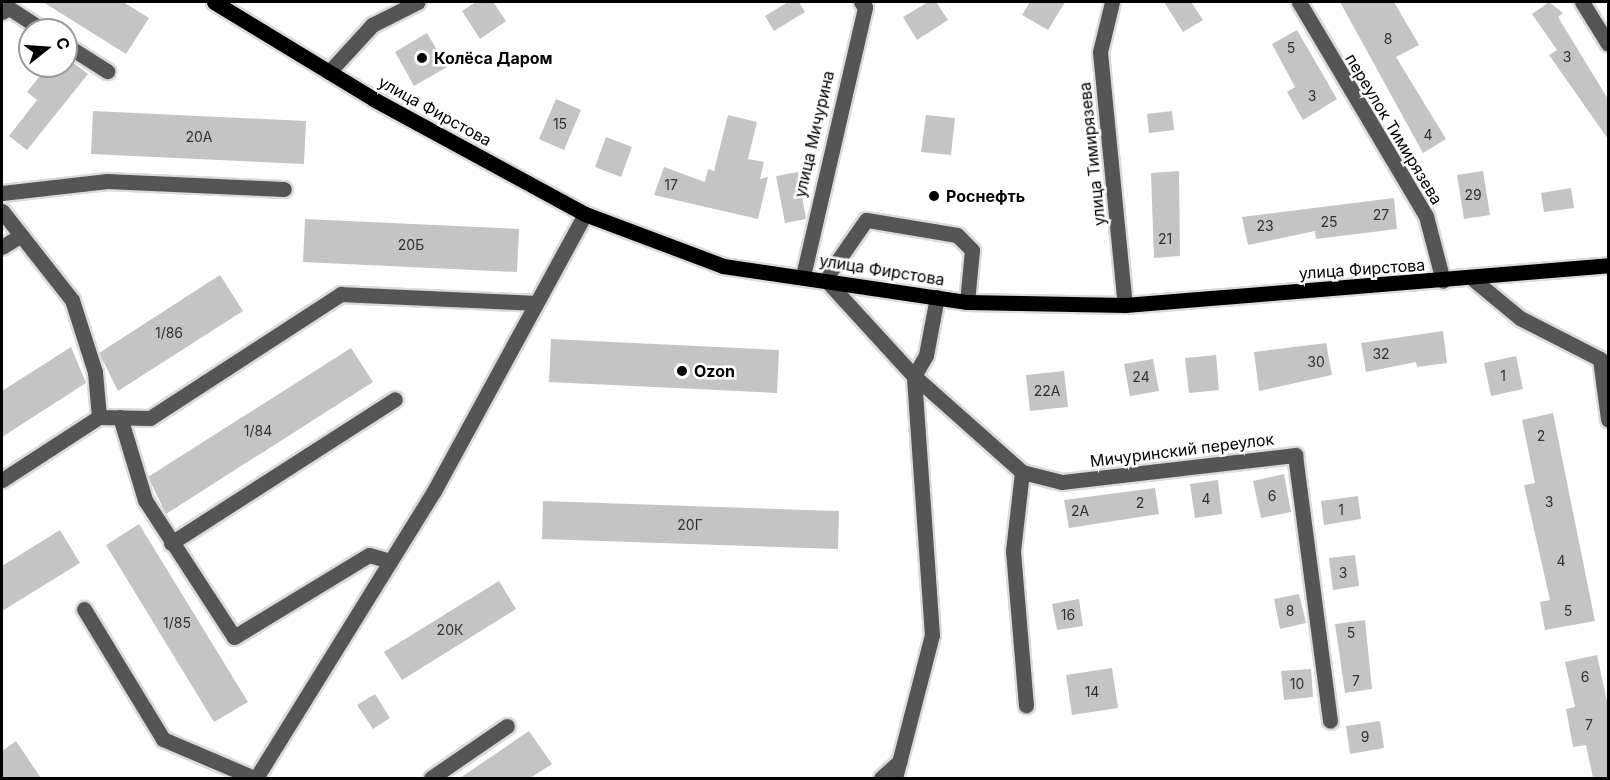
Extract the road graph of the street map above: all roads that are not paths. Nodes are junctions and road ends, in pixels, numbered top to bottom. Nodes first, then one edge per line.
1 (214, 2) edge
2 (418, 2) edge
3 (861, 2) edge
4 (1112, 2) edge
5 (1299, 2) edge
6 (1582, 2) edge
7 (2, 12) edge
8 (24, 18) edge
9 (1608, 44) edge
10 (78, 53) edge
11 (107, 71) dead end
12 (329, 72) junction
13 (284, 189) dead end
14 (2, 193) edge
15 (2, 211) edge
16 (585, 214) junction
17 (21, 235) junction
18 (2, 247) edge
19 (1608, 265) edge
20 (803, 276) junction
21 (825, 279) junction
22 (1474, 280) junction
23 (1443, 281) junction
24 (937, 297) junction
25 (967, 302) junction
26 (536, 303) junction
27 (1125, 304) junction
28 (1604, 358) edge
29 (914, 376) junction
30 (395, 399) dead end
31 (99, 417) junction
32 (120, 417) junction
33 (1608, 419) edge
34 (1022, 472) junction
35 (2, 480) edge
36 (171, 543) junction
37 (390, 561) junction
38 (84, 609) dead end
39 (1026, 705) dead end
40 (1330, 721) dead end
41 (507, 726) dead end
42 (903, 759) junction
43 (255, 778) edge
44 (431, 778) edge
45 (881, 778) edge
46 (895, 778) edge

1 - 12 main road, улица Фирстова
2 - 12 street
3 - 20 street, улица Мичурина
4 - 27 street, улица Тимирязева
5 - 23 street, переулок Тимирязева
6 - 9 street
7 - 8 street
10 - 11 street
12 - 16 main road, улица Фирстова
13 - 14 street
15 - 17 street
16 - 20 main road, улица Фирстова
16 - 26 street
17 - 18 street
17 - 31 street
19 - 22 main road, улица Фирстова
20 - 21 main road, улица Фирстова
21 - 24 main road, улица Фирстова
21 - 25 street
21 - 29 street, Мичуринский переулок
22 - 23 main road, улица Фирстова
22 - 28 street
23 - 27 main road, улица Фирстова
24 - 25 main road, улица Фирстова
24 - 29 street
25 - 27 main road, улица Фирстова
26 - 32 street
26 - 37 street
28 - 33 street
29 - 34 street, Мичуринский переулок
29 - 42 street
30 - 36 street
31 - 32 street
31 - 35 street
32 - 36 street
34 - 39 street
34 - 40 street, Мичуринский переулок
36 - 37 street
37 - 43 street
38 - 43 street
41 - 44 street
42 - 45 street
42 - 46 street

